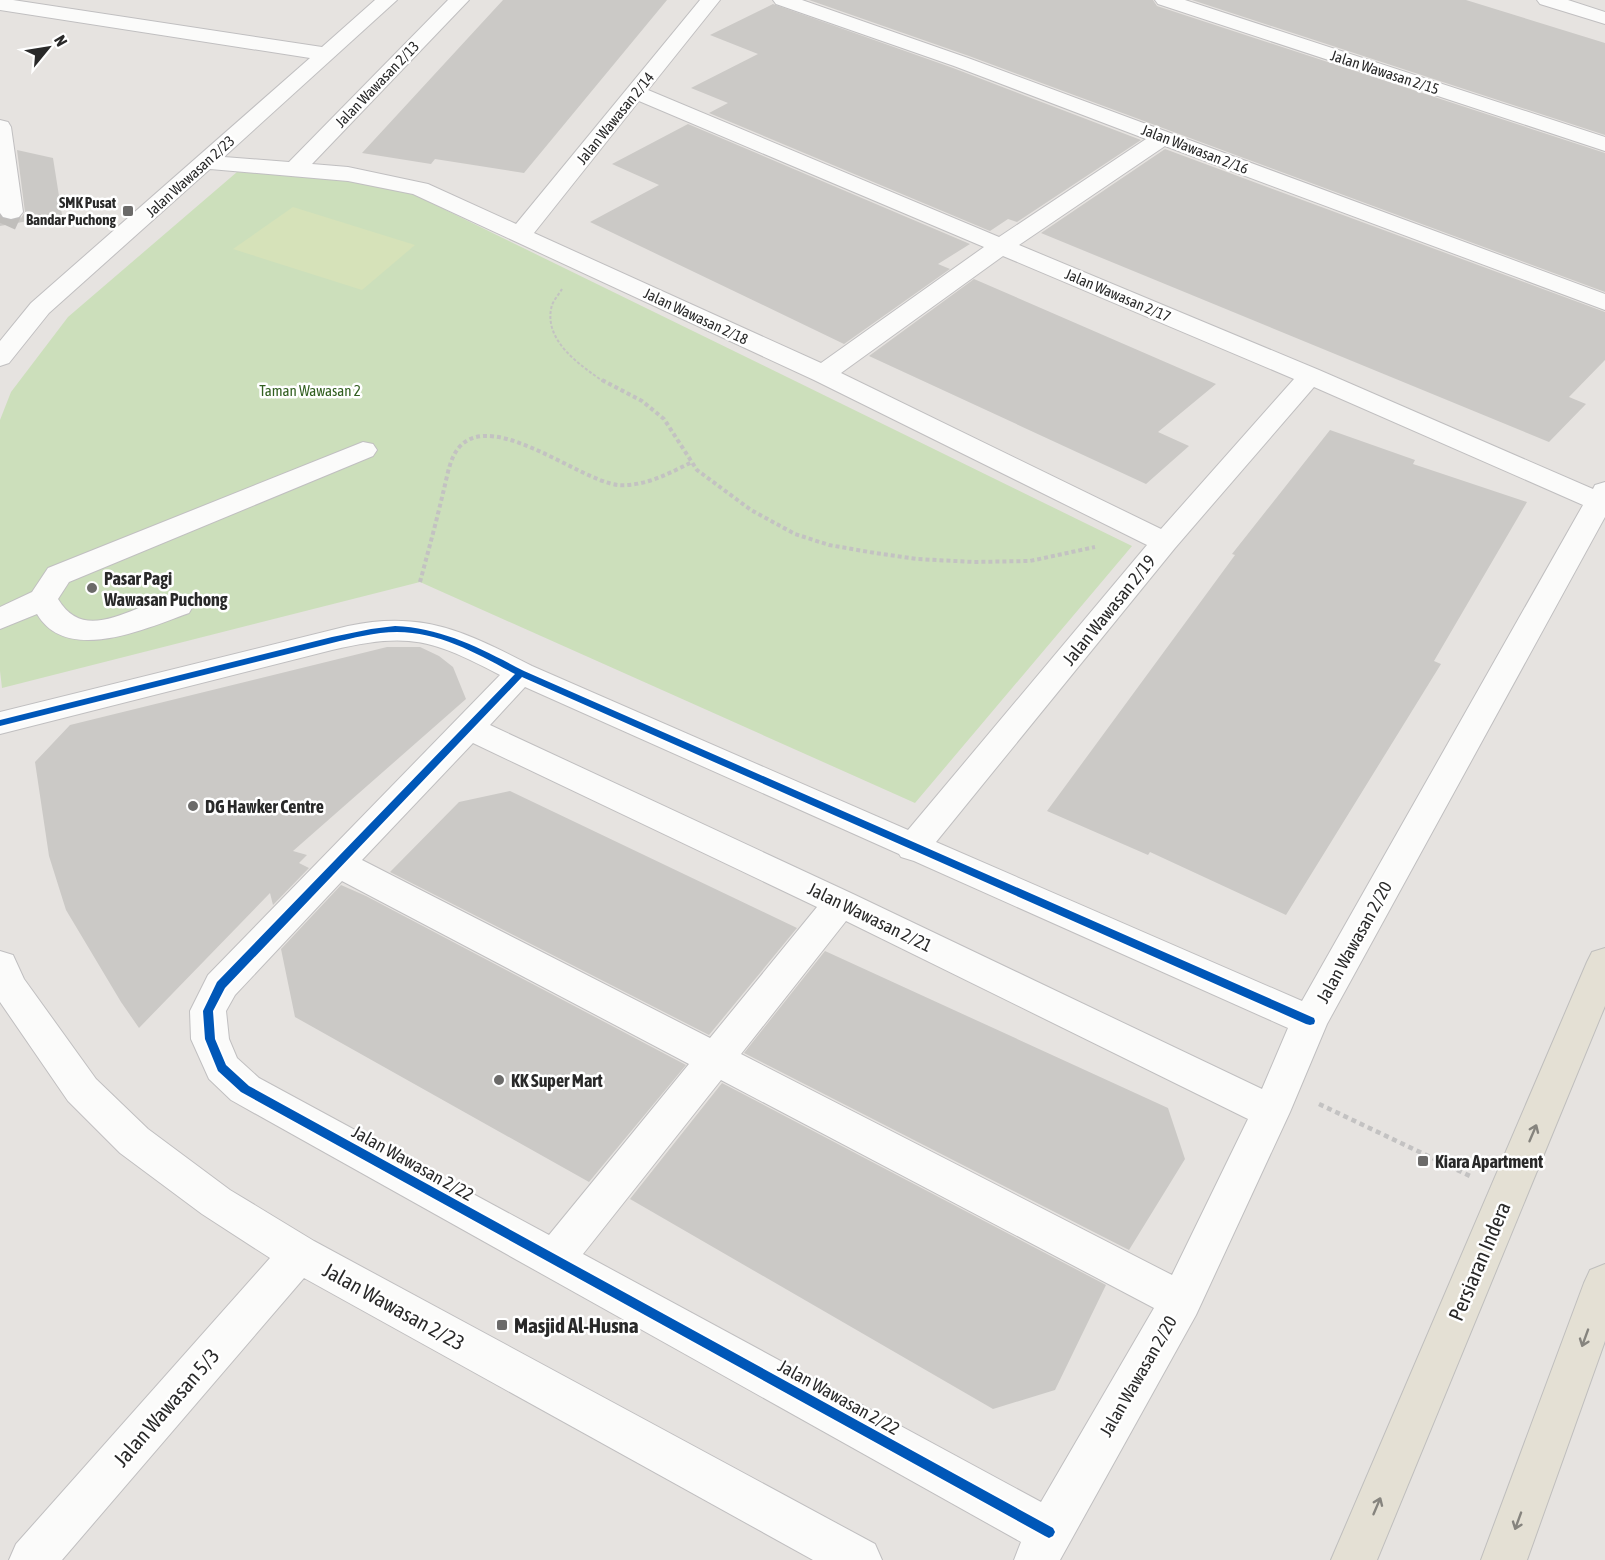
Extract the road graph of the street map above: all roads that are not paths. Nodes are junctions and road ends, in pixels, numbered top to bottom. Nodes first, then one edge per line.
1 (387, 0) edge
2 (459, 0) edge
3 (710, 0) edge
4 (783, 0) edge
5 (1166, 0) edge
6 (1547, 0) edge
7 (0, 4) edge
8 (1605, 18) edge
9 (327, 54) junction
10 (635, 92) junction
11 (0, 127) edge
12 (1164, 137) junction
13 (1605, 144) edge
14 (205, 162) junction
15 (296, 168) junction
16 (5, 222) tunnel mouth
17 (520, 235) junction
18 (1002, 246) junction
19 (1605, 303) edge
20 (0, 358) edge
21 (823, 374) junction
22 (1310, 376) junction
23 (363, 450) dead end
24 (1602, 497) edge
25 (1165, 542) junction
26 (43, 599) junction
27 (178, 606) dead end
28 (0, 619) edge
29 (520, 673) junction
30 (0, 723) edge
31 (467, 727) junction
32 (913, 848) junction
33 (338, 863) junction
34 (841, 903) junction
35 (1605, 962) edge
36 (0, 965) edge
37 (1310, 1021) junction
38 (715, 1059) junction
39 (1276, 1099) junction
40 (299, 1254) junction
41 (554, 1260) junction
42 (1605, 1283) edge
43 (1181, 1301) junction
44 (1043, 1546) edge
45 (32, 1560) edge
46 (860, 1560) edge
47 (1354, 1560) edge
48 (1504, 1560) edge

1 - 9 street, Jalan Wawasan 2/23
2 - 15 street, Jalan Wawasan 2/13
3 - 10 street, Jalan Wawasan 2/14
4 - 12 street, Jalan Wawasan 2/16
5 - 13 street, Jalan Wawasan 2/15
6 - 8 street
7 - 9 street
9 - 14 street, Jalan Wawasan 2/23
10 - 17 street, Jalan Wawasan 2/14
10 - 18 street, Jalan Wawasan 2/17
11 - 16 street
12 - 18 street
12 - 19 street, Jalan Wawasan 2/16
14 - 15 street, Jalan Wawasan 2/18
14 - 20 street, Jalan Wawasan 2/23
15 - 17 street, Jalan Wawasan 2/18
17 - 21 street, Jalan Wawasan 2/18
18 - 21 street
18 - 22 street, Jalan Wawasan 2/17
21 - 25 street, Jalan Wawasan 2/18
22 - 24 street, Jalan Wawasan 2/17
22 - 25 street, Jalan Wawasan 2/19
23 - 26 street
24 - 37 street, Jalan Wawasan 2/20
25 - 32 street, Jalan Wawasan 2/19
26 - 27 street
26 - 28 street
29 - 30 street
29 - 31 street, Jalan Wawasan 2/22
29 - 32 street
31 - 33 street, Jalan Wawasan 2/22
31 - 34 street, Jalan Wawasan 2/21
32 - 37 street
33 - 38 street
33 - 41 street, Jalan Wawasan 2/22
34 - 38 street
34 - 39 street, Jalan Wawasan 2/21
47 -> 35 main road, Persiaran Indera
36 - 40 street, Jalan Wawasan 2/23
37 - 39 street, Jalan Wawasan 2/20
38 - 41 street
38 - 43 street
39 - 43 street, Jalan Wawasan 2/20
40 - 45 street, Jalan Wawasan 5/3
40 - 46 street, Jalan Wawasan 2/23
41 - 44 street, Jalan Wawasan 2/22
42 -> 48 main road
43 - 44 street, Jalan Wawasan 2/20

